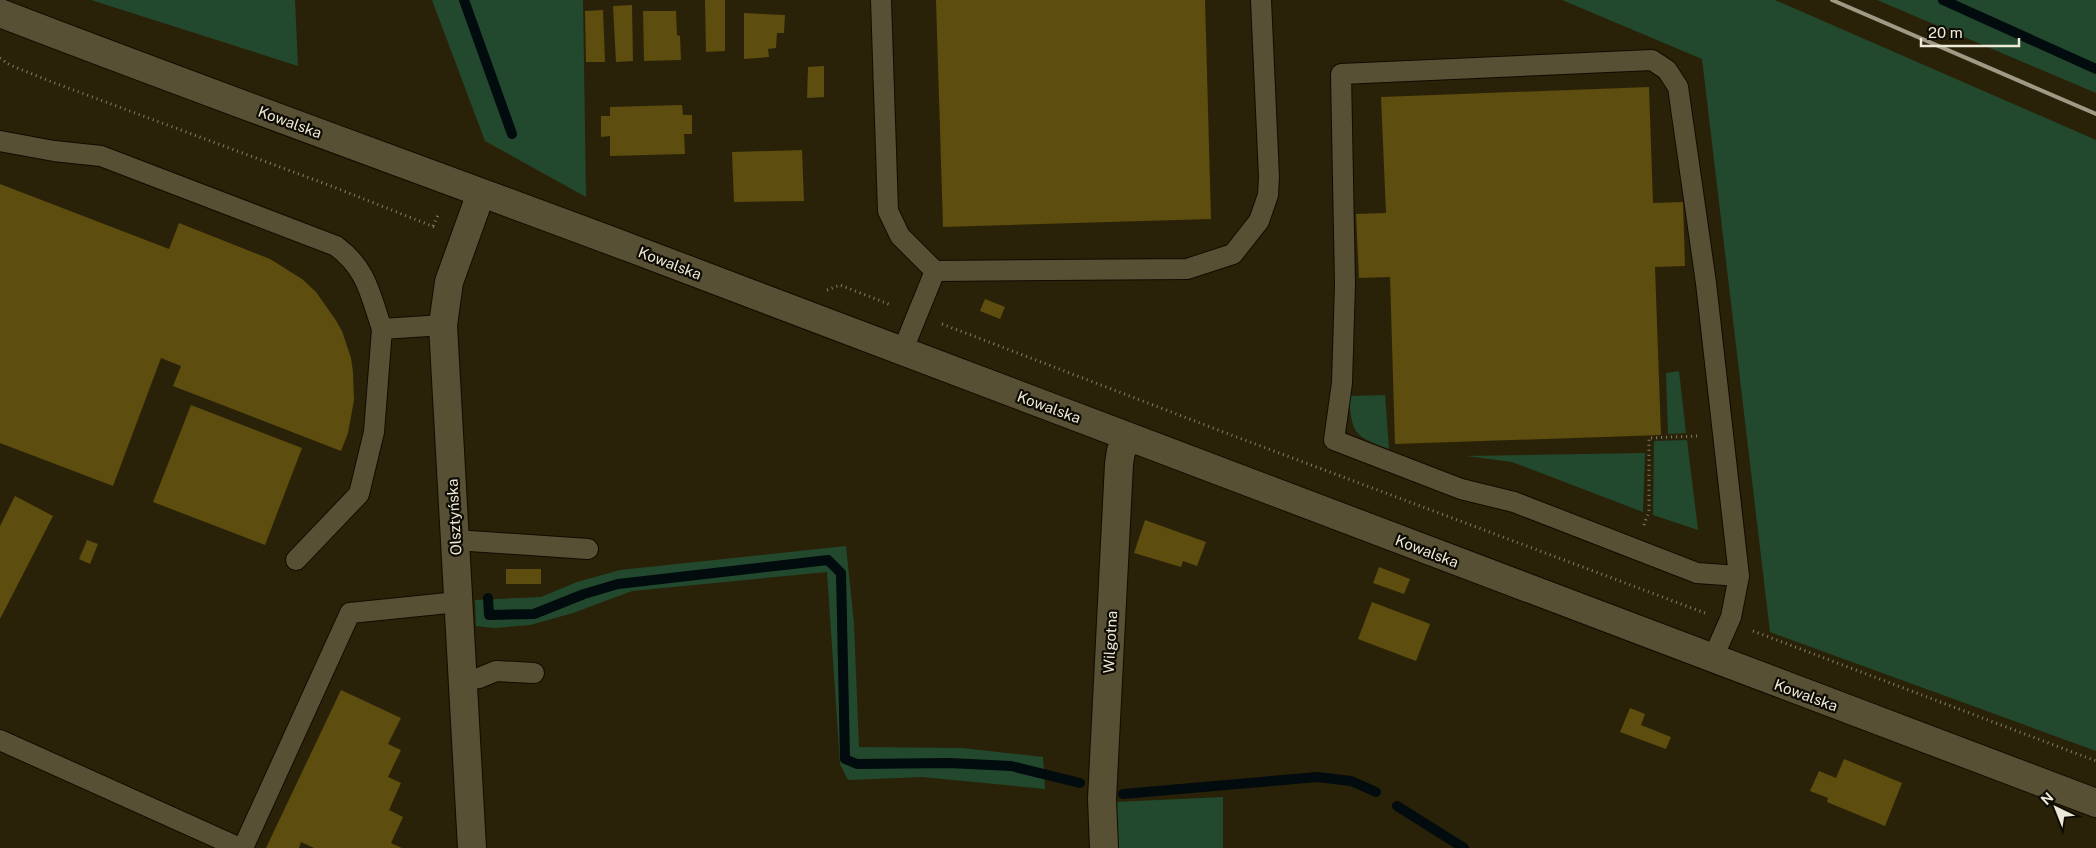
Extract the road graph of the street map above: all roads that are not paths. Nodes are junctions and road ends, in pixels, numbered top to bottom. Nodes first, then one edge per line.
1 (881, 0) edge
2 (1261, 0) edge
3 (0, 13) edge
4 (0, 141) edge
5 (481, 193) junction
6 (935, 271) junction
7 (443, 325) junction
8 (382, 328) junction
9 (902, 352) junction
10 (1128, 438) junction
11 (455, 540) junction
12 (588, 549) dead end
13 (296, 560) dead end
14 (1739, 576) junction
15 (458, 602) junction
16 (1712, 660) junction
17 (0, 740) edge
18 (2096, 803) edge
19 (242, 848) edge
20 (472, 848) edge
21 (1104, 848) edge

1 - 6 lane
2 - 6 lane
3 - 5 street, Kowalska
4 - 8 lane
5 - 7 street, Olsztyńska
5 - 9 street, Kowalska
6 - 9 lane
7 - 8 lane
7 - 11 street, Olsztyńska
8 - 13 lane
9 - 10 street, Kowalska
10 - 16 street, Kowalska
10 - 21 street, Wilgotna
11 - 12 lane
11 - 15 street, Olsztyńska
14 - 14 lane
14 - 16 lane
15 - 19 lane
15 - 20 street, Olsztyńska
16 - 18 street, Kowalska
17 - 19 lane

